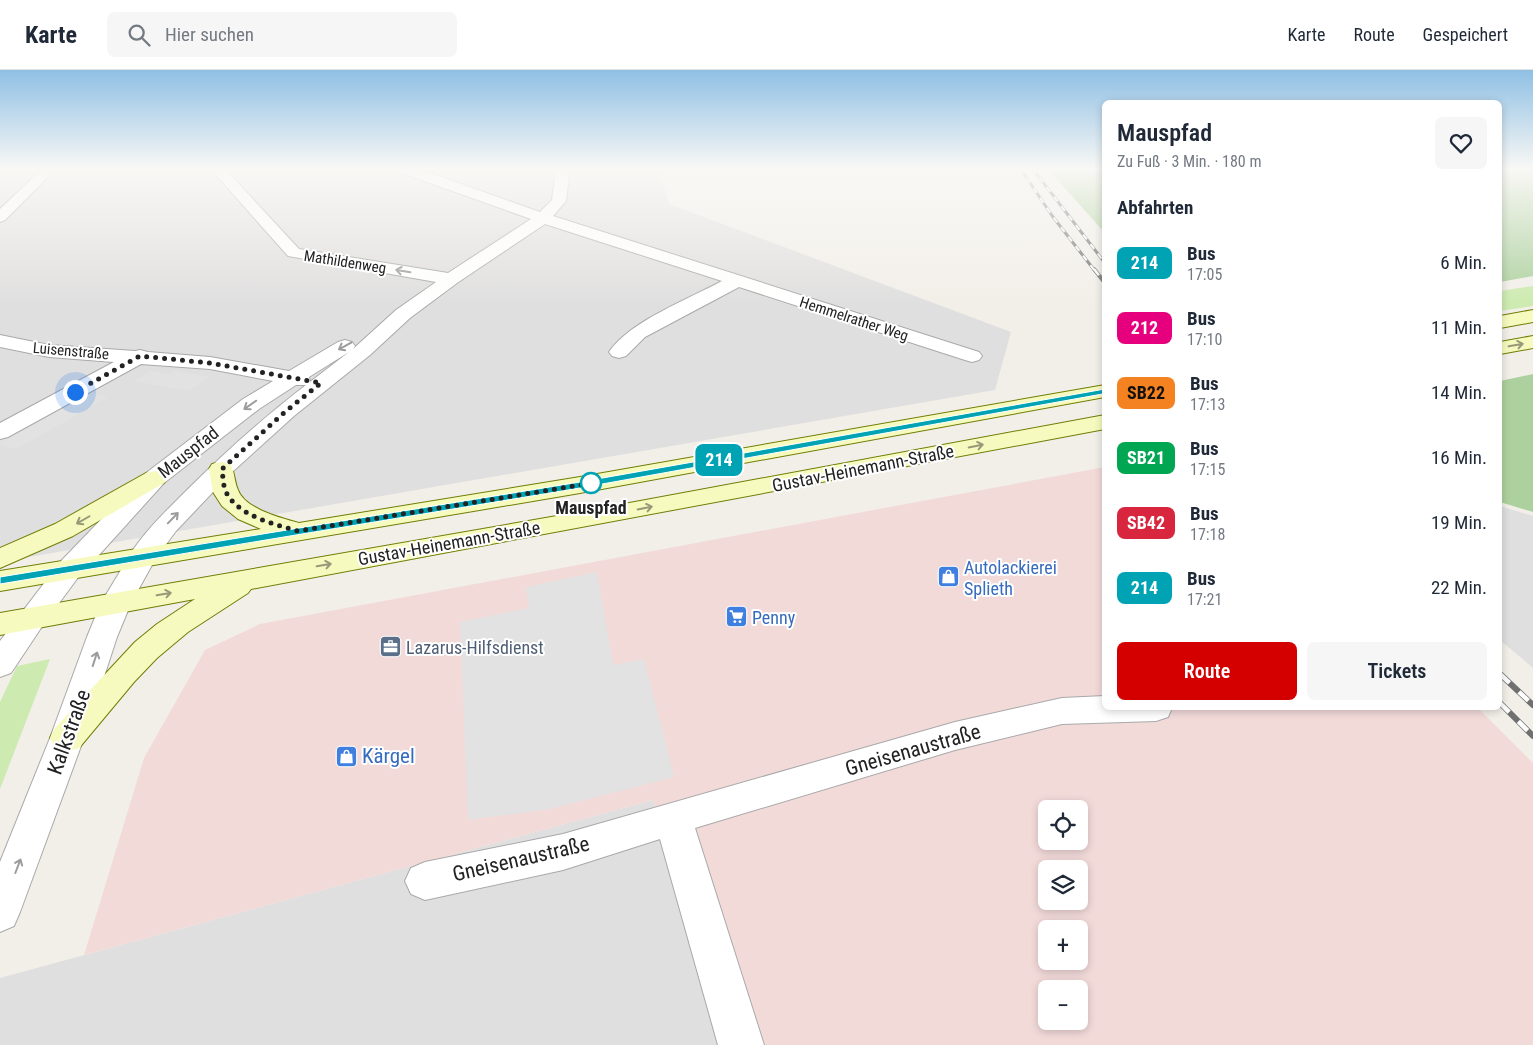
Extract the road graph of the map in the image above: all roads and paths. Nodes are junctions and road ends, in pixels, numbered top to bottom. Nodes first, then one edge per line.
1 (258, 214) edge
2 (531, 214) edge
3 (547, 214) edge
4 (543, 218) junction
5 (451, 279) junction
6 (736, 281) junction
7 (403, 314) junction
8 (1533, 316) edge
9 (1502, 322) edge
10 (0, 342) edge
11 (1533, 342) edge
12 (1502, 348) edge
13 (619, 352) dead end
14 (140, 356) junction
15 (972, 356) dead end
16 (291, 378) junction
17 (321, 383) junction
18 (1102, 392) edge
19 (1102, 423) edge
20 (0, 432) edge
21 (222, 469) junction
22 (155, 478) junction
23 (298, 531) junction
24 (144, 556) junction
25 (0, 559) edge
26 (71, 568) junction
27 (250, 579) junction
28 (0, 580) edge
29 (116, 603) junction
30 (33, 617) junction
31 (0, 624) edge
32 (0, 665) edge
33 (1102, 710) edge
34 (67, 738) junction
35 (673, 818) junction
36 (425, 881) dead end
37 (0, 912) edge
38 (741, 1045) edge

5 -> 1 street, Mathildenweg
2 - 4 street, Hemmelrather Weg
3 - 4 street, Mauspfad
4 - 5 street, Mauspfad
4 - 6 street, Hemmelrather Weg
5 - 7 street, Mauspfad
6 - 13 street
6 - 15 street, Hemmelrather Weg
7 -> 16 street, Mauspfad
7 - 17 street, Mauspfad
8 - 9 main road
10 - 14 street, Luisenstraße
12 -> 11 main road
14 - 16 street, Luisenstraße
14 - 20 street
16 - 17 street, Luisenstraße
16 -> 22 street, Mauspfad
17 - 21 street, Mauspfad
18 - 23 main road, Gustav-Heinemann-Straße
27 -> 19 main road, Gustav-Heinemann-Straße
21 - 23 main road
24 -> 21 street, Mauspfad
22 -> 25 main road
22 - 26 street, Mauspfad
23 - 24 main road, Gustav-Heinemann-Straße
24 - 26 main road, Gustav-Heinemann-Straße
24 - 29 street, Kalkstraße
26 - 28 main road, Gustav-Heinemann-Straße
26 - 30 street
29 -> 27 main road, Gustav-Heinemann-Straße
27 - 34 main road
29 - 30 main road, Gustav-Heinemann-Straße
34 -> 29 street, Kalkstraße
30 - 31 main road, Gustav-Heinemann-Straße
30 - 32 street
33 - 35 street, Gneisenaustraße
37 -> 34 street, Kalkstraße
35 - 36 street, Gneisenaustraße
35 - 38 street

